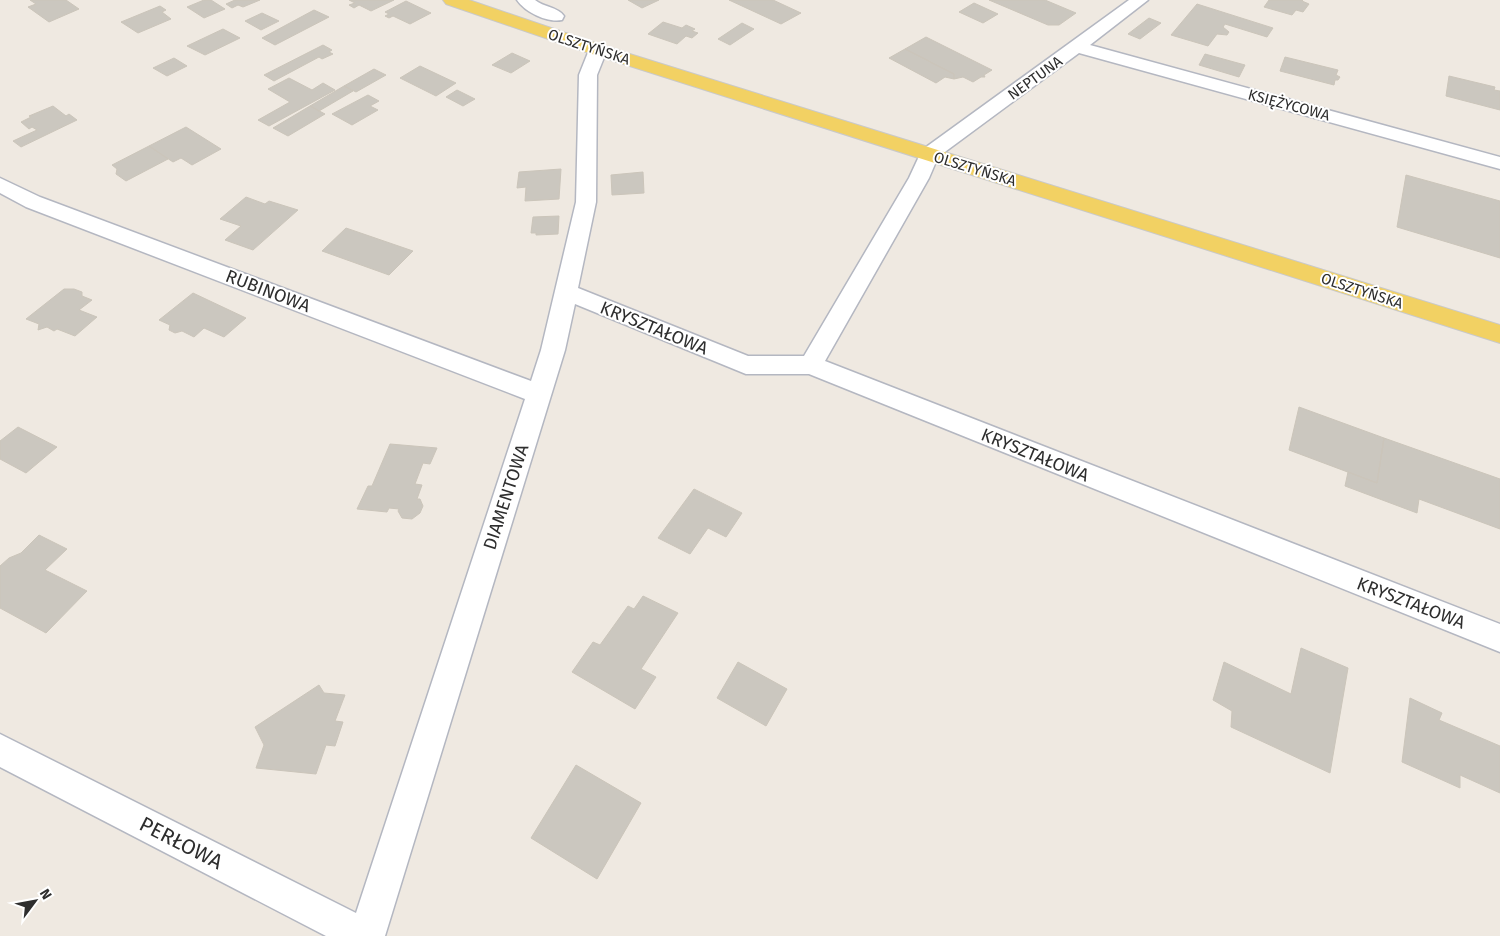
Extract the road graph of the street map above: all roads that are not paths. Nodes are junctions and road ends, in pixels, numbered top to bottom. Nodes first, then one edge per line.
1 (452, 0) edge
2 (525, 0) edge
3 (1140, 0) edge
4 (556, 16) dead end
5 (1078, 47) junction
6 (598, 50) junction
7 (929, 154) junction
8 (1500, 163) edge
9 (0, 184) edge
10 (566, 292) junction
11 (1500, 334) edge
12 (811, 365) junction
13 (538, 394) junction
14 (1500, 638) edge
15 (0, 750) edge
16 (362, 936) edge
17 (367, 936) edge

1 - 6 main road, OLSZTYŃSKA
2 - 4 street
3 - 5 street, NEPTUNA
5 - 7 street, NEPTUNA
5 - 8 street, KSIĘŻYCOWA
6 - 7 main road, OLSZTYŃSKA
6 - 10 street, DIAMENTOWA
7 - 11 main road, OLSZTYŃSKA
7 - 12 street
9 - 13 street, RUBINOWA
10 - 12 street, KRYSZTAŁOWA
10 - 13 street, DIAMENTOWA
12 - 14 street, KRYSZTAŁOWA
13 - 17 street, DIAMENTOWA
15 - 16 street, PERŁOWA

